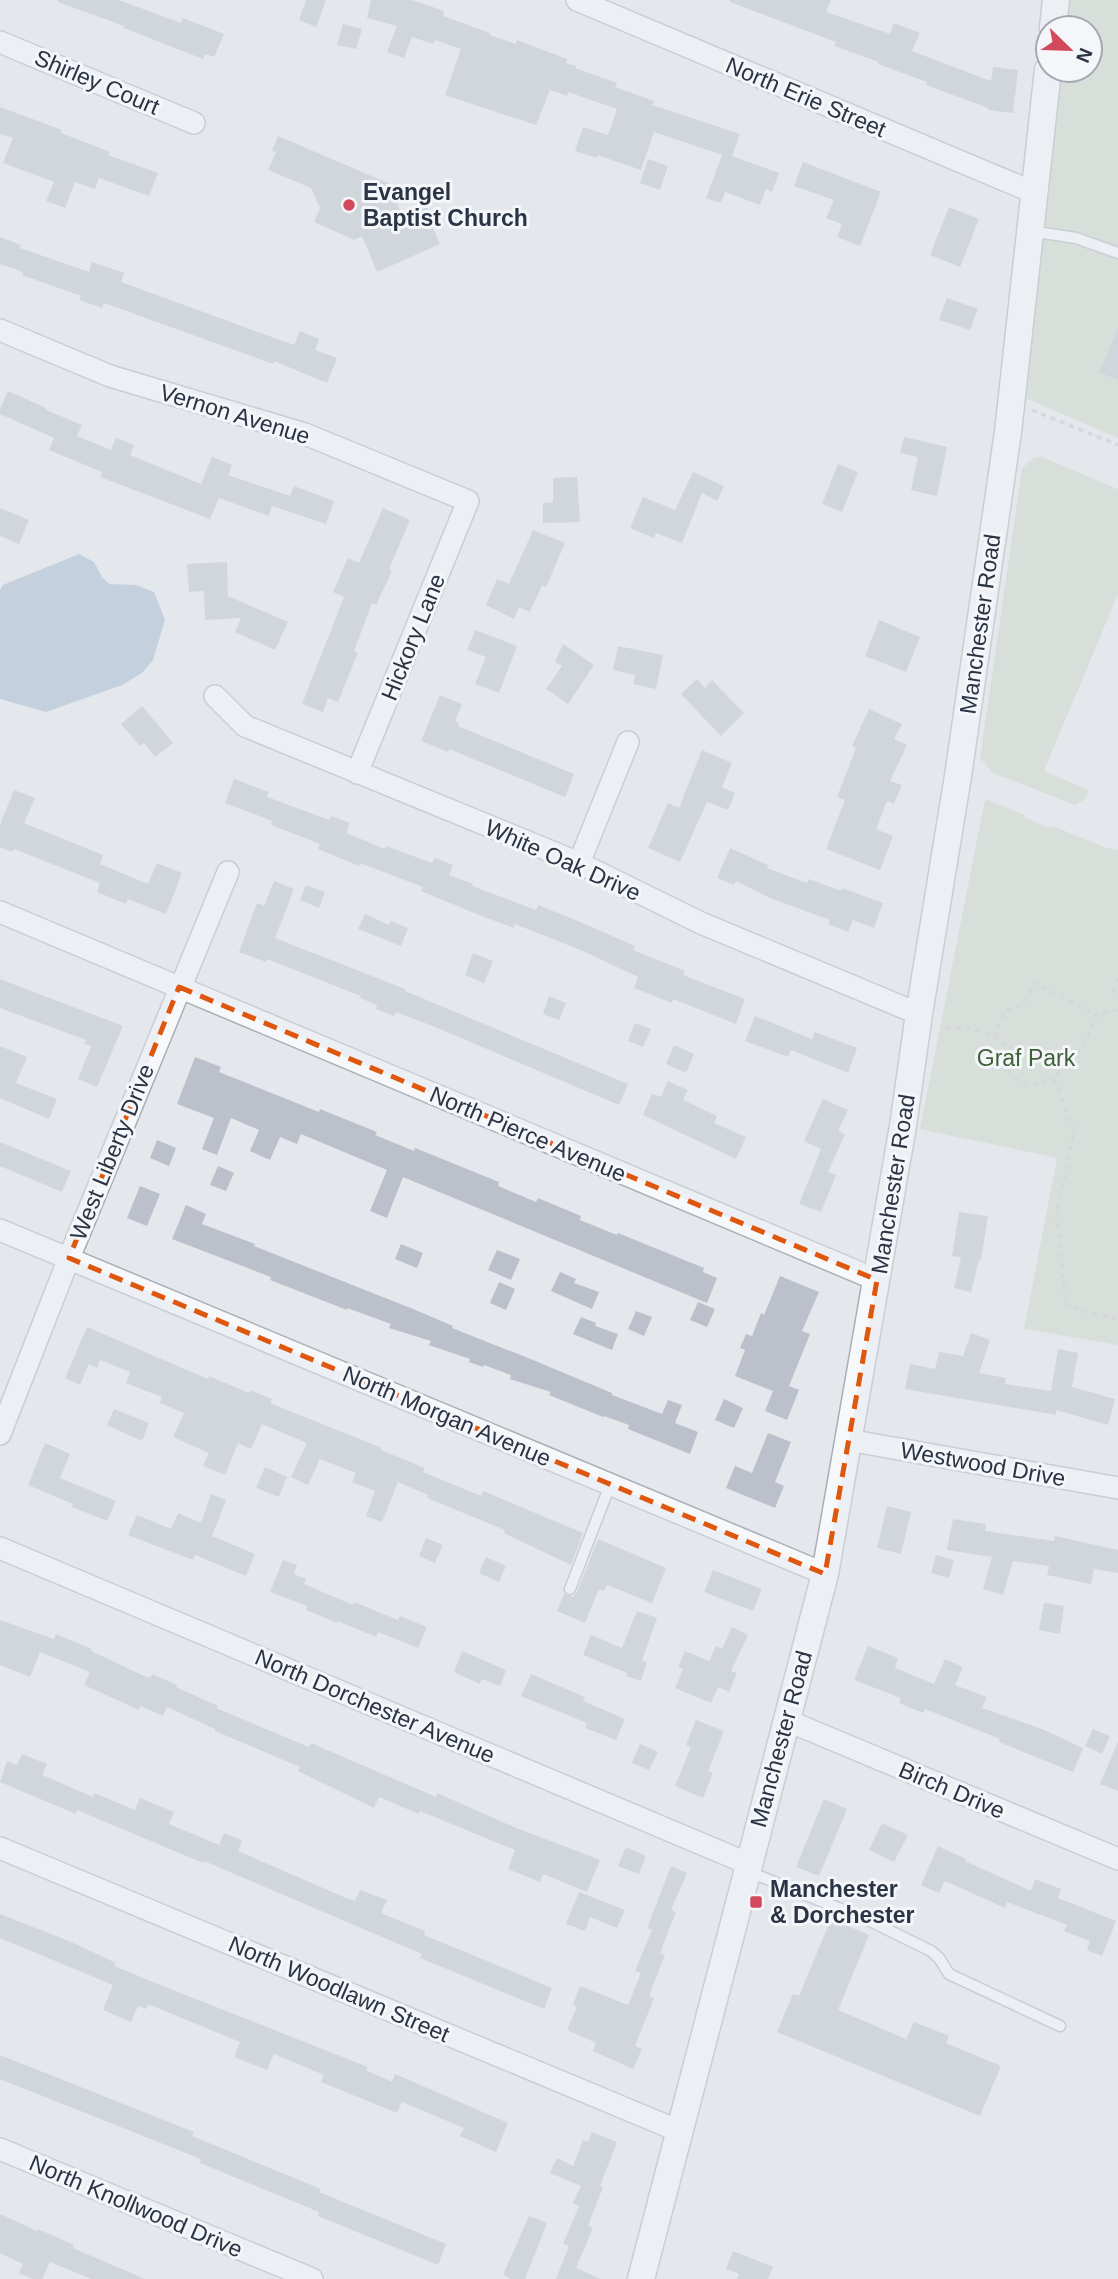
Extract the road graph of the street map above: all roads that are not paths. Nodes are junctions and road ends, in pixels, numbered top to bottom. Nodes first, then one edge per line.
1 (577, 0) edge
2 (0, 42) edge
3 (1047, 84) edge
4 (194, 123) dead end
5 (1035, 193) junction
6 (1030, 231) junction
7 (1118, 253) edge
8 (0, 330) edge
9 (468, 500) joint
10 (215, 696) dead end
11 (628, 742) dead end
12 (357, 773) junction
13 (579, 863) junction
14 (228, 872) dead end
15 (0, 912) edge
16 (179, 987) junction
17 (919, 1014) junction
18 (0, 1230) edge
19 (69, 1258) junction
20 (877, 1280) junction
21 (0, 1434) edge
22 (848, 1440) junction
23 (610, 1485) junction
24 (1118, 1488) edge
25 (0, 1548) edge
26 (825, 1574) junction
27 (570, 1589) dead end
28 (786, 1720) junction
29 (0, 1848) edge
30 (1118, 1859) edge
31 (748, 1867) junction
32 (1060, 2026) dead end
33 (679, 2131) junction
34 (0, 2149) edge
35 (312, 2279) edge
36 (640, 2279) edge

1 - 5 street, North Erie Street
2 - 4 street, Shirley Court
3 - 5 street, Manchester Road
5 - 6 street, Manchester Road
6 - 7 lane
6 - 17 street, Manchester Road
8 - 9 street, Vernon Avenue
9 - 12 street, Hickory Lane
10 - 12 street, White Oak Drive
11 - 13 street
12 - 13 street, White Oak Drive
13 - 17 street, White Oak Drive
14 - 16 street, West Liberty Drive
15 - 16 street, North Pierce Avenue
16 - 19 street, West Liberty Drive
16 - 20 street, North Pierce Avenue
17 - 20 street, Manchester Road
18 - 19 street, North Morgan Avenue
19 - 21 street, West Liberty Drive
19 - 23 street, North Morgan Avenue
20 - 22 street, Manchester Road
22 - 24 street, Westwood Drive
22 - 26 street, Manchester Road
23 - 26 street, North Morgan Avenue
23 - 27 lane
25 - 31 street, North Dorchester Avenue
26 - 28 street, Manchester Road
28 - 30 street, Birch Drive
28 - 31 street, Manchester Road
29 - 33 street, North Woodlawn Street
31 - 32 lane
31 - 33 street, Manchester Road
33 - 36 street, Manchester Road
34 - 35 street, North Knollwood Drive

